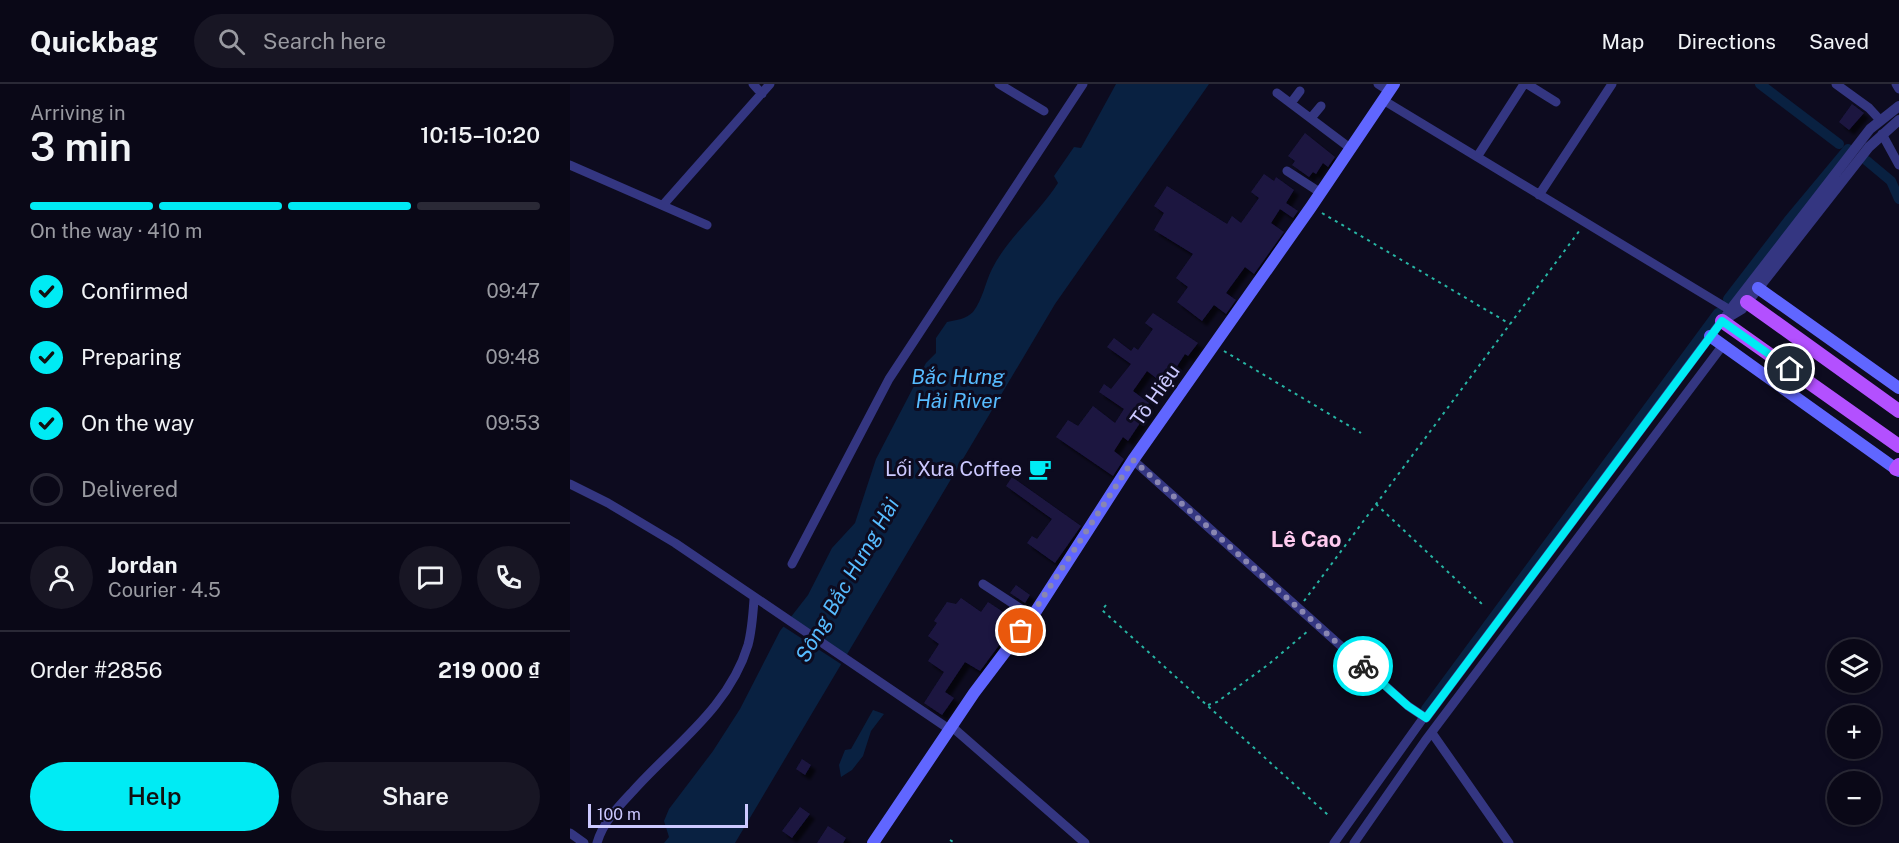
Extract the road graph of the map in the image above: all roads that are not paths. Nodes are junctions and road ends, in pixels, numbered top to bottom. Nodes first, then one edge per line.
1 (753, 84) edge
2 (770, 84) edge
3 (999, 84) edge
4 (1083, 84) edge
5 (1525, 84) edge
6 (1612, 84) edge
7 (1836, 84) edge
8 (1896, 84) edge
9 (1899, 89) edge
10 (1386, 90) edge
11 (1300, 91) dead end
12 (1277, 93) dead end
13 (762, 94) junction
14 (1556, 102) dead end
15 (1291, 103) junction
16 (1321, 106) dead end
17 (1899, 106) edge
18 (1044, 111) dead end
19 (1311, 118) junction
20 (1899, 120) edge
21 (1883, 128) junction
22 (1350, 148) junction
23 (1477, 157) junction
24 (570, 165) edge
25 (1899, 165) edge
26 (1287, 171) dead end
27 (1321, 193) junction
28 (1539, 195) junction
29 (663, 205) junction
30 (706, 225) dead end
31 (1758, 288) junction
32 (1747, 302) junction
33 (1726, 315) junction
34 (1710, 336) junction
35 (1723, 345) junction
36 (1899, 388) edge
37 (1899, 411) edge
38 (1899, 446) edge
39 (1133, 460) junction
40 (1898, 468) edge
41 (570, 484) edge
42 (792, 564) dead end
43 (983, 584) dead end
44 (754, 599) junction
45 (1032, 616) junction
46 (1432, 711) junction
47 (1424, 717) junction
48 (1443, 718) junction
49 (950, 728) junction
50 (1432, 733) junction
51 (570, 833) edge
52 (584, 843) edge
53 (597, 843) edge
54 (873, 843) edge
55 (1085, 843) edge
56 (1334, 843) edge
57 (1354, 843) edge
58 (1509, 843) edge

1 - 13 street
2 - 13 street
3 - 18 street
4 - 42 street
5 - 14 street
5 - 23 street
6 - 28 street
7 - 21 street
8 - 9 street
10 - 22 main road, Tô Hiệu
10 - 23 street
11 - 15 street
12 - 15 street
13 - 29 street
15 - 19 street
16 - 19 street
17 - 21 street
19 - 22 street
20 - 21 street
21 - 25 street
21 - 31 street
21 - 33 street
22 - 27 main road, Tô Hiệu
23 - 28 street
24 - 29 street
26 - 27 street
27 - 39 main road, Tô Hiệu
28 - 33 street
29 - 30 street
31 - 32 street
31 - 36 main road
32 - 33 street
32 - 37 main road
33 - 34 street
33 - 38 main road
34 - 35 main road
34 - 46 street
35 - 40 main road
35 - 48 street
39 - 45 main road, Tô Hiệu
39 - 47 street
41 - 44 street
43 - 45 street
44 - 49 street
44 - 53 street
45 - 49 main road, Tô Hiệu
46 - 47 street
46 - 48 street
47 - 56 street
48 - 50 street
49 - 54 main road, Tô Hiệu
49 - 55 street
50 - 57 street
50 - 58 street
51 - 52 street

